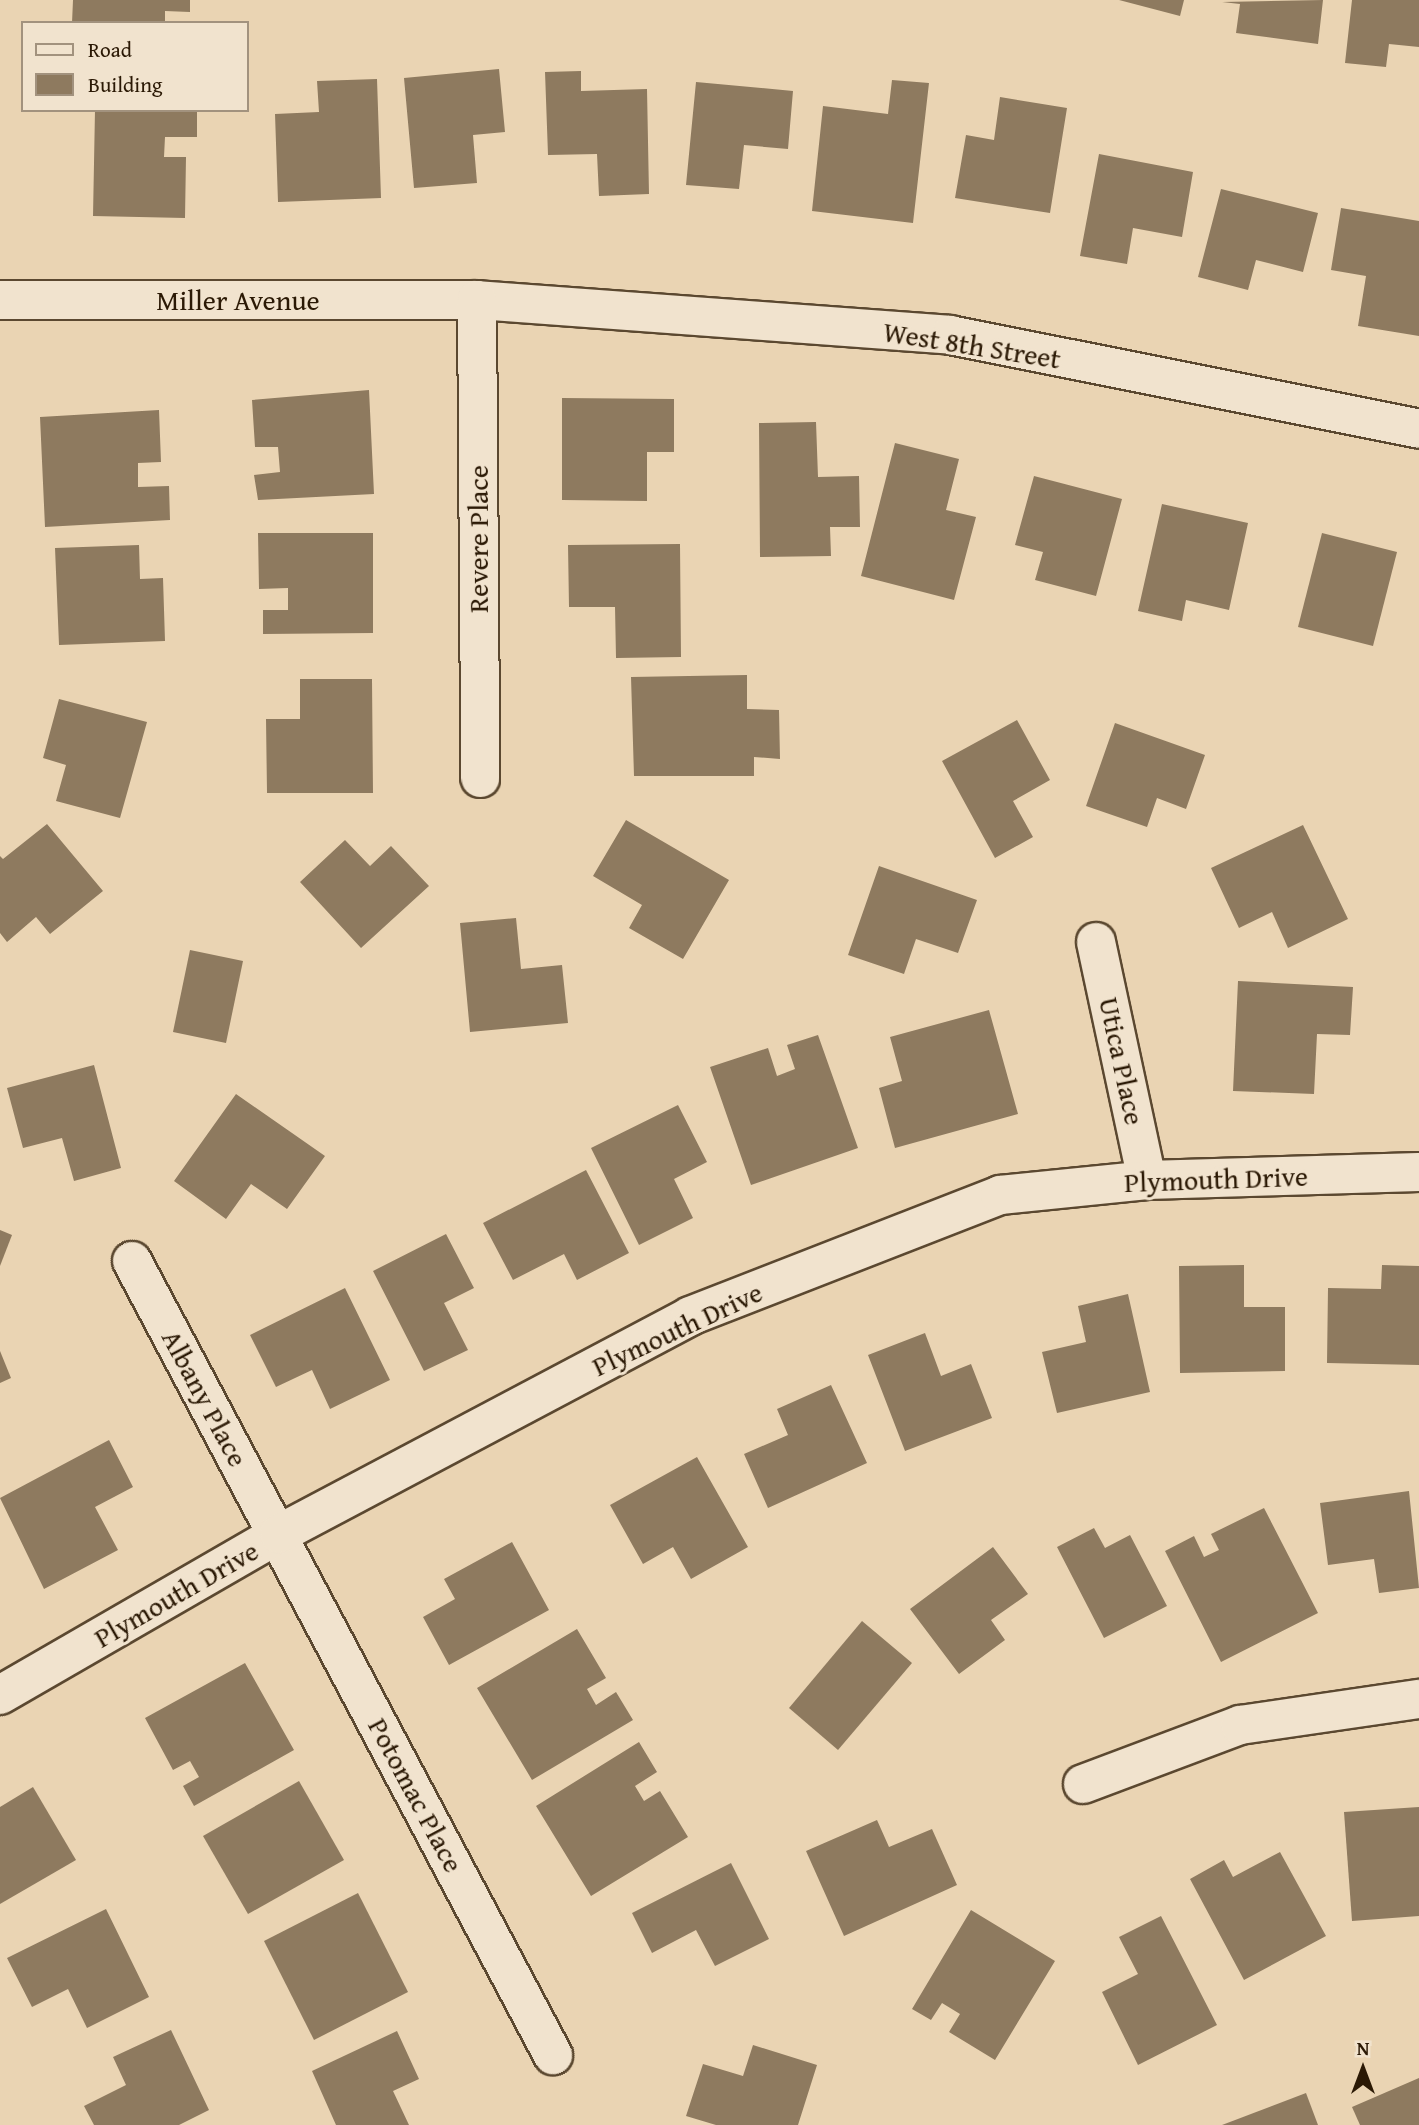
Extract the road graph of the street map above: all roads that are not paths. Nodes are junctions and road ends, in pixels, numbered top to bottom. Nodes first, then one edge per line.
1 (0, 300) edge
2 (477, 300) junction
3 (1419, 429) edge
4 (480, 778) dead end
5 (1096, 942) dead end
6 (1419, 1172) edge
7 (1147, 1180) junction
8 (132, 1261) dead end
9 (279, 1534) junction
10 (0, 1695) edge
11 (1419, 1699) edge
12 (1083, 1784) dead end
13 (553, 2055) dead end

1 - 2 street, Miller Avenue
2 - 3 street, West 8th Street
2 - 4 street, Revere Place
5 - 7 street, Utica Place
6 - 7 street, Plymouth Drive
7 - 9 street, Plymouth Drive
8 - 9 street, Albany Place
9 - 10 street, Plymouth Drive
9 - 13 street, Potomac Place
11 - 12 street

